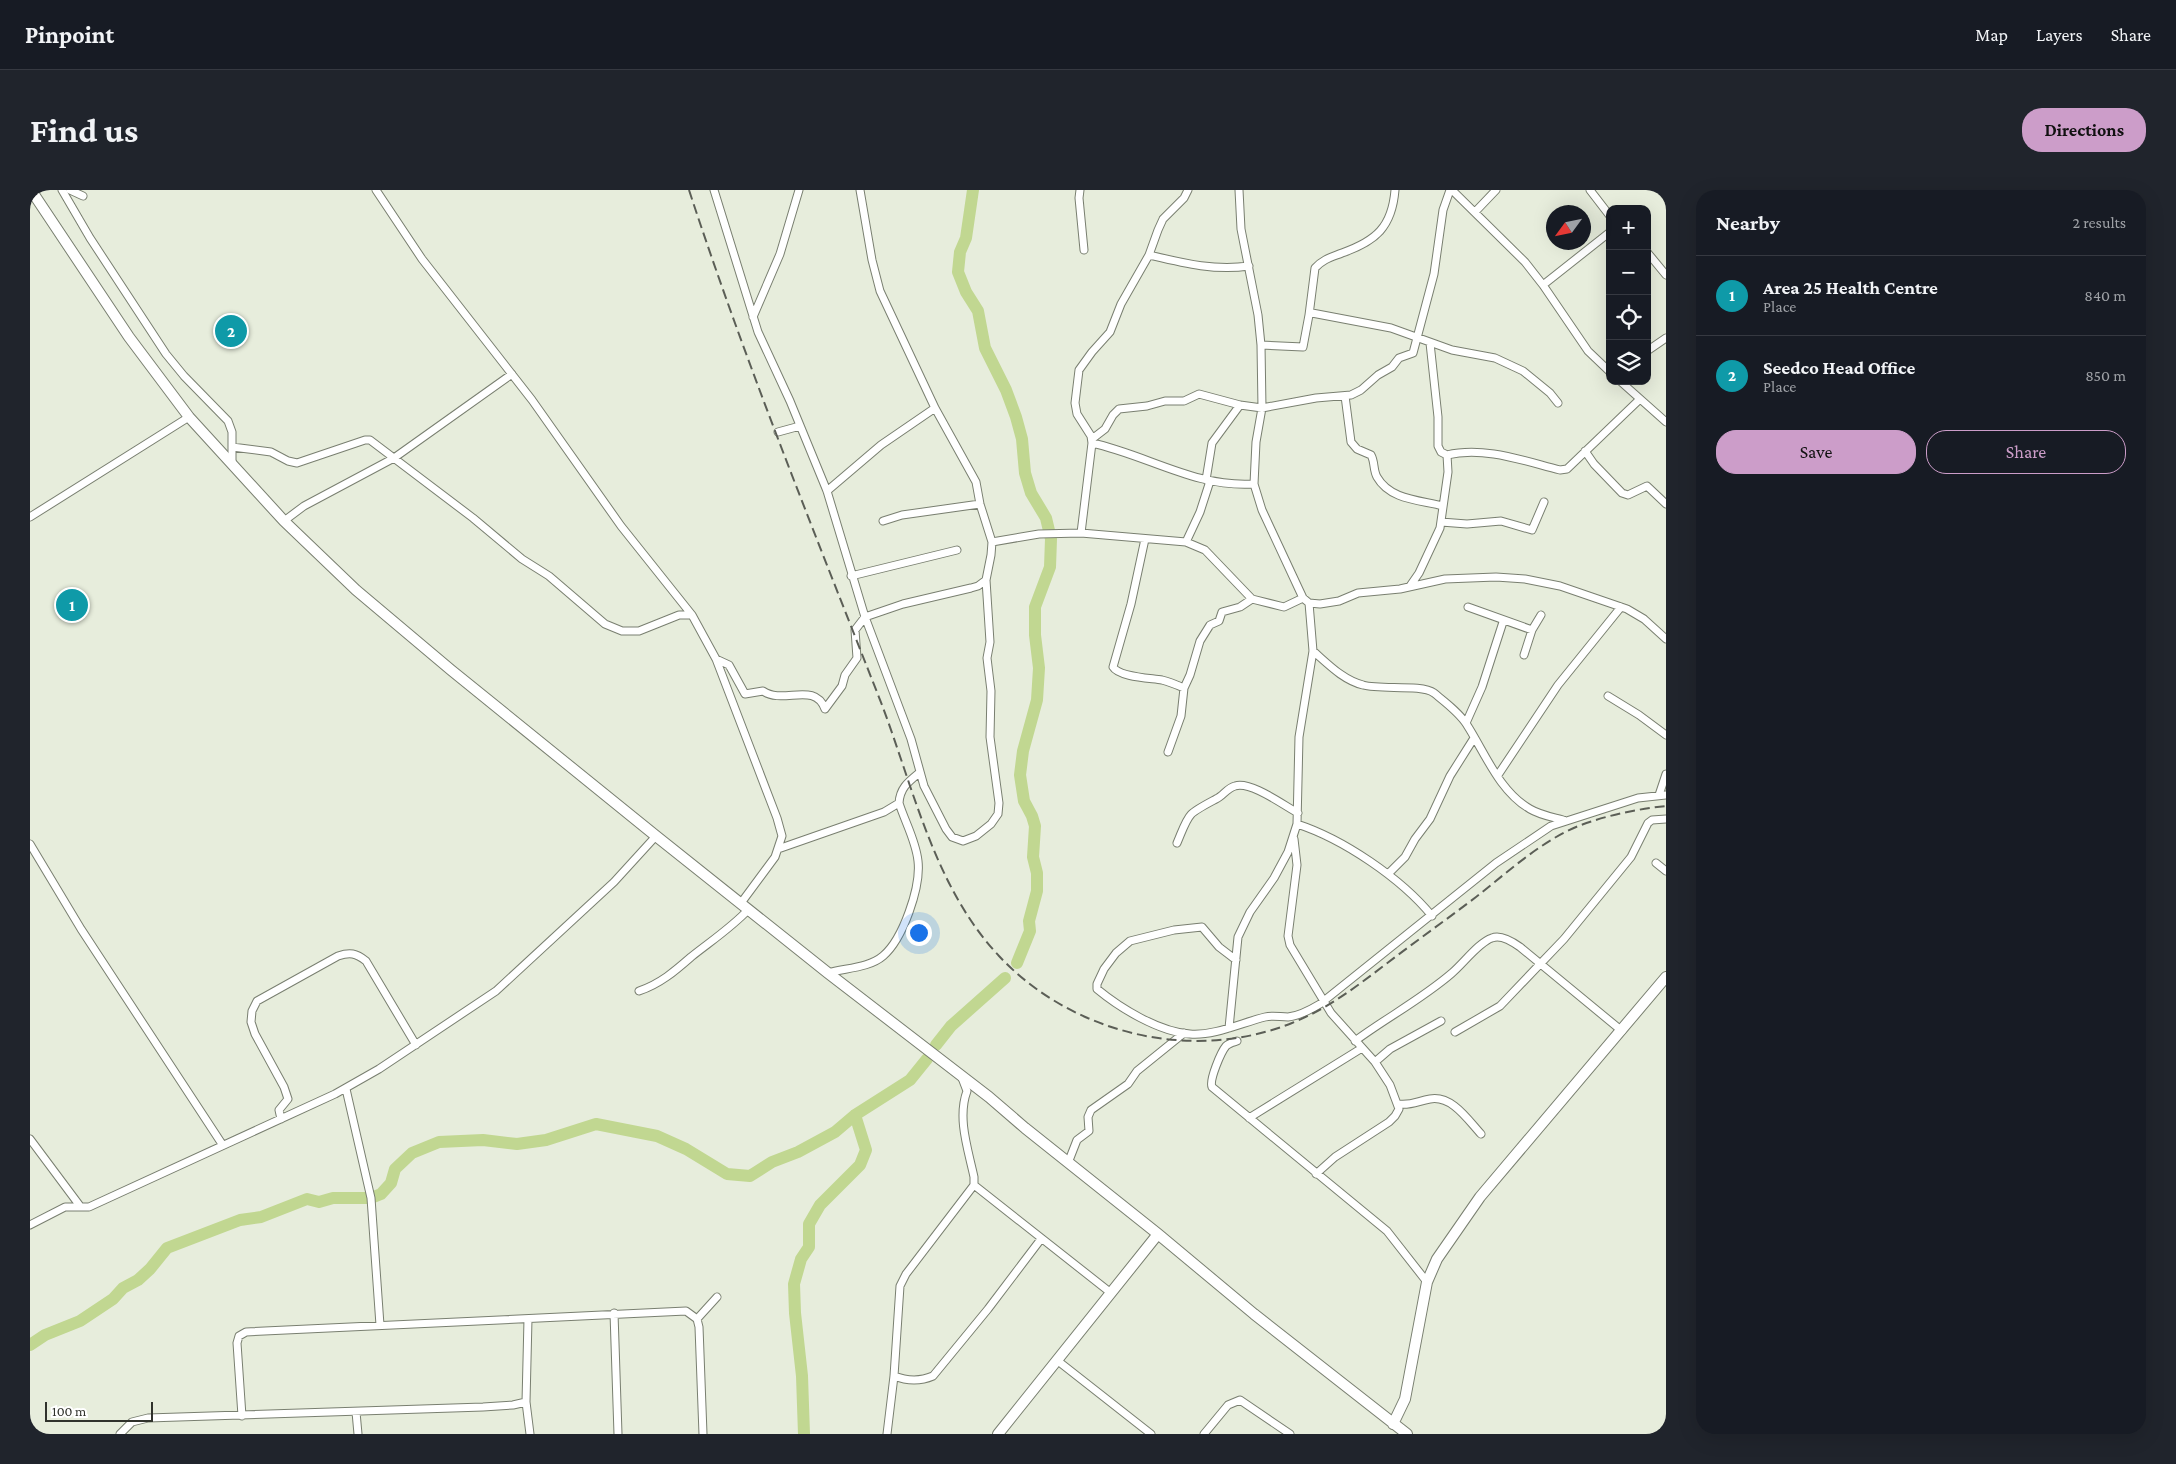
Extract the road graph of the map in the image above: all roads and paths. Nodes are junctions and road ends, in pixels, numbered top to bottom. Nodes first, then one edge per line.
1 (31, 190) edge
2 (62, 190) edge
3 (70, 190) edge
4 (376, 190) edge
5 (714, 190) edge
6 (799, 190) edge
7 (860, 190) edge
8 (1080, 190) edge
9 (1188, 190) edge
10 (1239, 190) edge
11 (1394, 190) edge
12 (1451, 190) edge
13 (1496, 190) edge
14 (1590, 190) edge
15 (84, 196) dead end
16 (1606, 211) edge
17 (1475, 212) junction
18 (1606, 235) edge
19 (1084, 250) dead end
20 (1149, 254) junction
21 (1651, 257) edge
22 (1249, 266) junction
23 (1666, 275) edge
24 (1543, 285) junction
25 (1309, 315) junction
26 (753, 317) junction
27 (1416, 336) junction
28 (1666, 338) edge
29 (1430, 343) junction
30 (1261, 345) junction
31 (1651, 348) edge
32 (1606, 368) edge
33 (512, 374) junction
34 (1624, 385) edge
35 (1345, 396) junction
36 (1640, 399) junction
37 (1558, 403) dead end
38 (1240, 405) junction
39 (935, 408) junction
40 (1262, 408) junction
41 (189, 417) junction
42 (1666, 422) edge
43 (800, 426) junction
44 (778, 432) dead end
45 (1092, 441) junction
46 (232, 447) junction
47 (1585, 451) junction
48 (1447, 455) junction
49 (394, 458) junction
50 (232, 465) junction
51 (1208, 480) junction
52 (1254, 484) junction
53 (826, 491) junction
54 (1544, 502) dead end
55 (980, 504) junction
56 (1666, 504) edge
57 (1443, 506) junction
58 (30, 517) edge
59 (882, 521) dead end
60 (284, 522) junction
61 (1441, 522) junction
62 (1080, 533) junction
63 (1145, 539) junction
64 (992, 542) junction
65 (1186, 542) junction
66 (957, 550) dead end
67 (852, 576) junction
68 (986, 580) junction
69 (1410, 586) junction
70 (1252, 599) junction
71 (1306, 600) junction
72 (1468, 607) dead end
73 (1621, 607) junction
74 (692, 615) junction
75 (1541, 615) dead end
76 (864, 617) junction
77 (1503, 622) junction
78 (1532, 630) junction
79 (1666, 640) edge
80 (1313, 651) junction
81 (1524, 655) dead end
82 (716, 659) junction
83 (1184, 688) junction
84 (1608, 696) dead end
85 (1466, 723) junction
86 (1666, 735) edge
87 (1474, 738) junction
88 (1168, 752) dead end
89 (919, 773) junction
90 (1666, 774) edge
91 (1498, 776) junction
92 (1662, 795) edge
93 (899, 803) junction
94 (1298, 813) junction
95 (1666, 819) edge
96 (1563, 820) junction
97 (1297, 824) junction
98 (656, 836) junction
99 (1294, 838) junction
100 (30, 844) edge
101 (1177, 844) dead end
102 (778, 848) junction
103 (1656, 863) dead end
104 (1666, 871) edge
105 (1388, 874) junction
106 (745, 906) junction
107 (1432, 916) junction
108 (1236, 960) junction
109 (1541, 964) junction
110 (828, 973) junction
111 (1666, 977) edge
112 (639, 991) dead end
113 (1324, 1000) junction
114 (1441, 1020) dead end
115 (1228, 1028) junction
116 (1622, 1031) junction
117 (1455, 1032) dead end
118 (1184, 1033) junction
119 (1237, 1041) dead end
120 (1355, 1041) junction
121 (416, 1045) junction
122 (1362, 1048) junction
123 (1374, 1062) junction
124 (960, 1074) junction
125 (346, 1089) junction
126 (1398, 1104) junction
127 (1249, 1118) junction
128 (281, 1119) junction
129 (1481, 1134) dead end
130 (30, 1139) edge
131 (222, 1144) junction
132 (1068, 1163) junction
133 (1316, 1174) junction
134 (974, 1185) junction
135 (80, 1206) junction
136 (30, 1225) edge
137 (1158, 1234) junction
138 (1041, 1239) junction
139 (1427, 1282) junction
140 (1111, 1293) junction
141 (718, 1297) dead end
142 (614, 1313) junction
143 (528, 1319) junction
144 (697, 1319) junction
145 (380, 1325) junction
146 (1058, 1361) junction
147 (894, 1376) junction
148 (526, 1402) junction
149 (356, 1412) junction
150 (242, 1416) junction
151 (1393, 1424) junction
152 (1002, 1433) edge
153 (120, 1434) edge
154 (358, 1434) edge
155 (530, 1434) edge
156 (618, 1434) edge
157 (703, 1434) edge
158 (887, 1434) edge
159 (1151, 1434) edge
160 (1204, 1434) edge
161 (1290, 1434) edge
162 (1407, 1434) edge

1 - 41 main road
2 - 46 street
3 - 15 street
4 - 33 street
5 - 26 street
6 - 26 street
7 - 39 street
8 - 19 street
9 - 20 street
10 - 22 street
11 - 25 street
12 - 17 street
12 - 27 street
13 - 17 street
14 - 16 street
17 - 24 street
18 - 24 street
20 - 22 street
20 - 45 street
21 - 23 street
22 - 30 street
24 - 32 street
25 - 27 street
25 - 30 street
26 - 43 street
27 - 29 street
27 - 35 street
28 - 31 street
29 - 37 street
29 - 48 street
30 - 40 street
33 - 49 street
33 - 74 street
34 - 36 street
35 - 40 street
35 - 57 street
36 - 42 street
36 - 47 street
38 - 40 street
38 - 45 street
38 - 51 street
39 - 53 street
39 - 55 street
40 - 52 street
41 - 50 main road
41 - 58 street
43 - 44 street
43 - 53 street
45 - 51 street
45 - 62 street
46 - 49 street
46 - 50 street
47 - 48 street
47 - 56 street
48 - 57 street
49 - 60 street
49 - 74 street
50 - 60 main road
51 - 52 street
51 - 65 street
52 - 71 street
53 - 67 street
54 - 61 street
55 - 59 street
55 - 64 street
57 - 61 street
60 - 98 main road
61 - 69 street
62 - 63 street
62 - 64 street
63 - 65 street
63 - 83 street
64 - 68 street
65 - 70 street
66 - 67 street
67 - 76 street
68 - 76 street
68 - 89 street
69 - 71 street
69 - 73 street
70 - 71 street
70 - 83 street
71 - 80 street
72 - 77 street
73 - 79 street
73 - 91 street
74 - 82 street
75 - 78 street
76 - 82 street
76 - 89 street
77 - 78 street
77 - 85 street
78 - 81 street
80 - 85 street
80 - 94 street
82 - 102 street
83 - 88 street
84 - 86 street
85 - 87 street
87 - 91 street
87 - 105 street
89 - 93 street
90 - 92 street
91 - 96 street
92 - 96 street
93 - 102 street
93 - 110 street
94 - 97 street
94 - 101 street
95 - 109 street
96 - 107 street
97 - 99 street
97 - 105 street
98 - 106 main road
98 - 121 street
99 - 108 street
99 - 113 street
100 - 131 street
102 - 106 street
103 - 104 street
105 - 107 street
106 - 110 main road
106 - 112 street
107 - 113 street
108 - 115 street
108 - 118 street
109 - 116 street
109 - 117 street
109 - 120 street
110 - 124 main road
111 - 116 main road
113 - 115 street
113 - 120 street
114 - 123 street
115 - 118 street
116 - 139 main road
118 - 132 street
119 - 127 street
120 - 122 street
121 - 125 street
121 - 128 street
122 - 123 street
122 - 127 street
123 - 126 street
124 - 132 main road
124 - 134 street
125 - 128 street
125 - 145 street
126 - 129 street
126 - 133 street
127 - 133 street
128 - 131 street
130 - 135 street
131 - 135 street
132 - 137 main road
133 - 139 street
134 - 138 street
134 - 147 street
135 - 136 street
137 - 140 main road
137 - 151 main road
138 - 140 street
138 - 147 street
139 - 151 main road
140 - 146 main road
141 - 144 street
142 - 143 street
142 - 144 street
142 - 156 street
143 - 145 street
143 - 148 street
144 - 157 street
145 - 150 street
146 - 152 main road
146 - 159 street
147 - 158 street
148 - 149 street
148 - 155 street
149 - 150 street
149 - 154 street
150 - 153 street
151 - 162 main road
160 - 161 street

